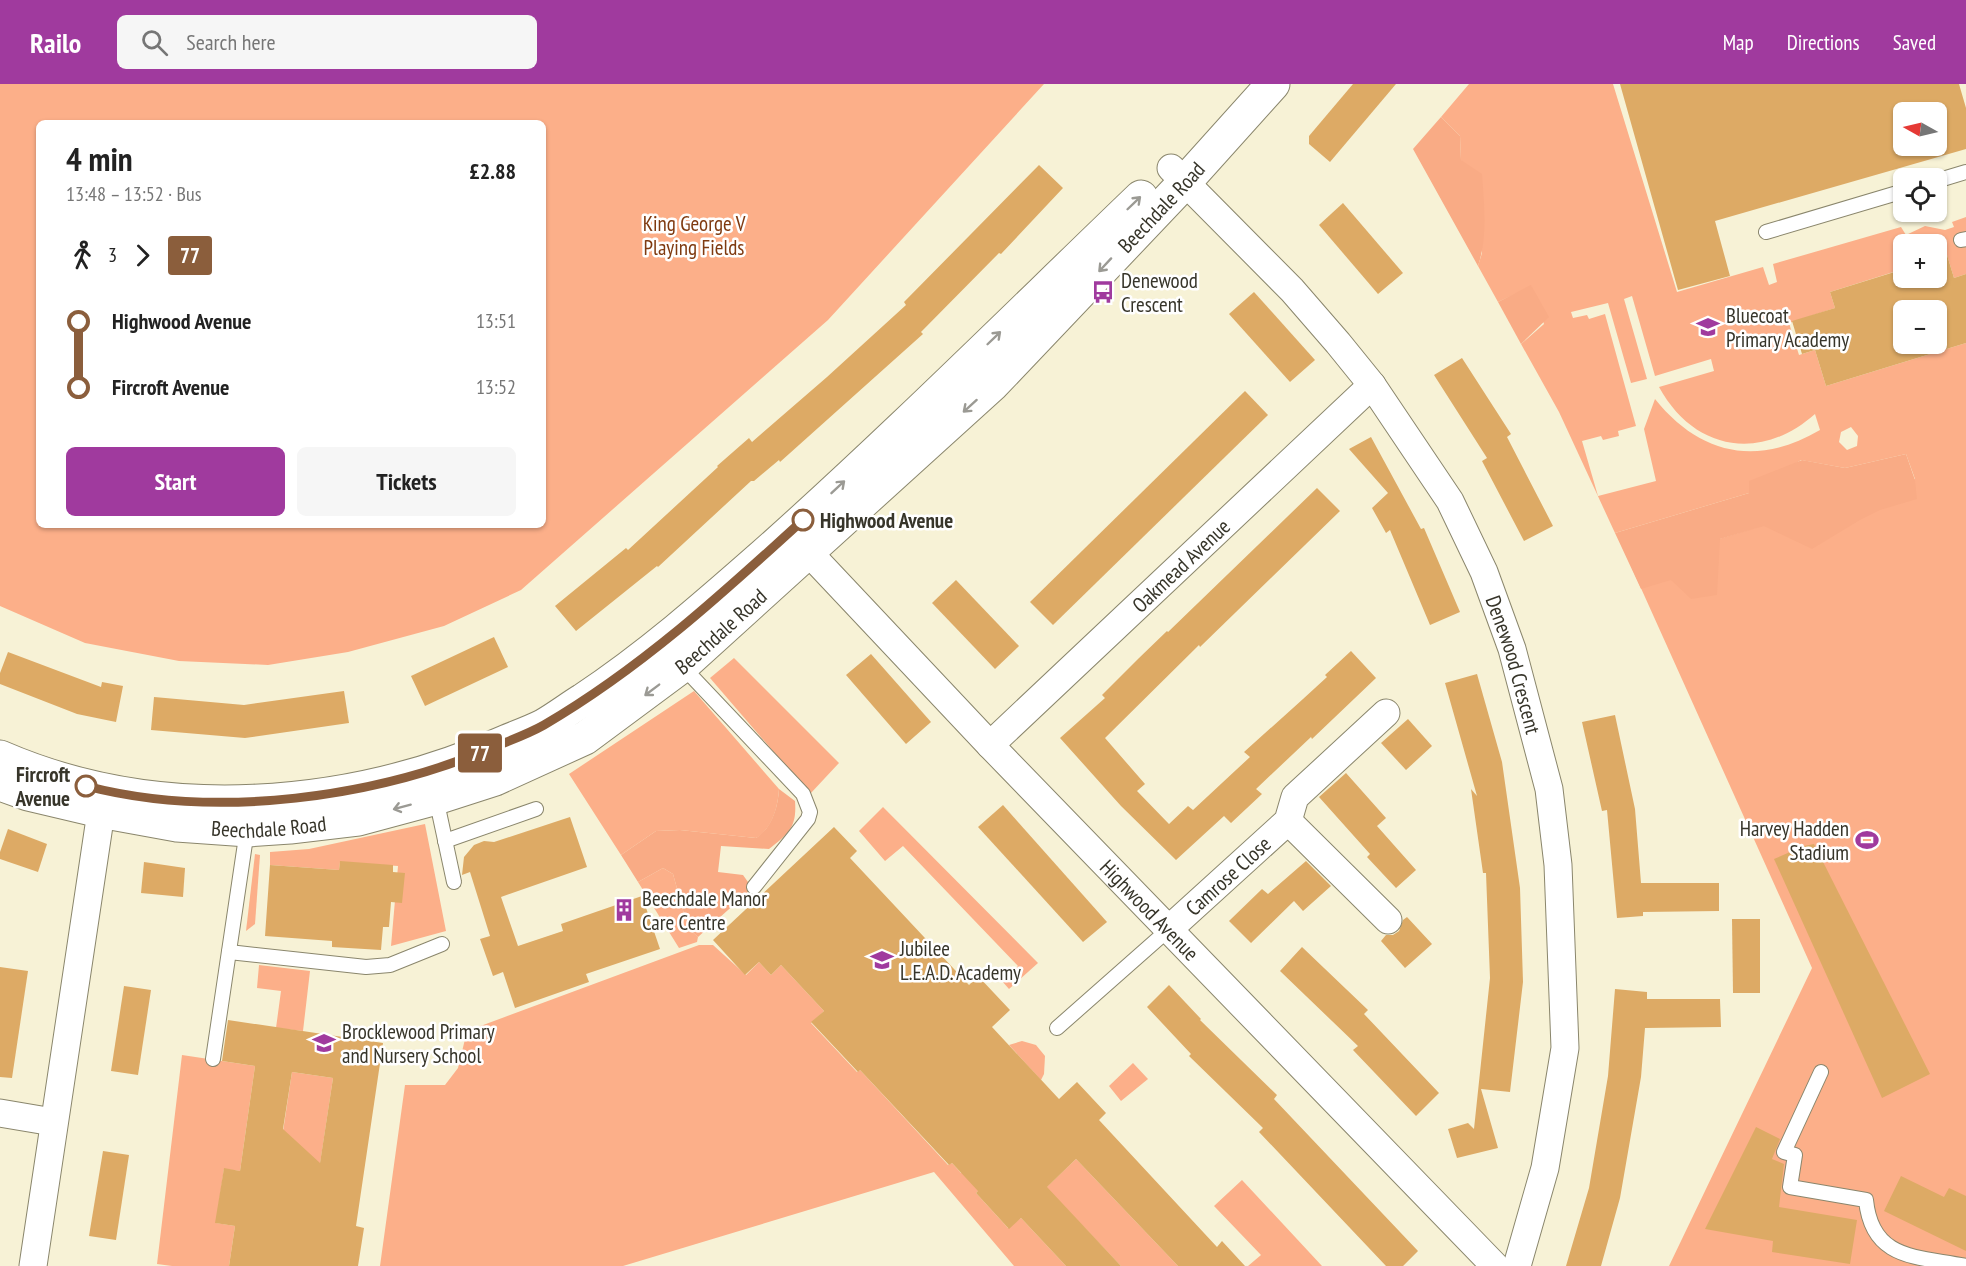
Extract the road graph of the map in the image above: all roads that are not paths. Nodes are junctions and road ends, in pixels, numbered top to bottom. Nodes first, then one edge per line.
1 (1245, 84) edge
2 (1273, 84) edge
3 (1966, 172) edge
4 (1178, 175) junction
5 (1947, 178) edge
6 (1893, 194) edge
7 (1766, 232) dead end
8 (1372, 385) junction
9 (799, 542) junction
10 (682, 666) junction
11 (1386, 713) dead end
12 (990, 745) junction
13 (0, 758) edge
14 (0, 784) edge
15 (436, 798) junction
16 (102, 801) junction
17 (536, 809) dead end
18 (1287, 821) junction
19 (248, 830) junction
20 (445, 841) junction
21 (454, 882) dead end
22 (754, 887) dead end
23 (1388, 920) dead end
24 (1168, 930) junction
25 (442, 944) dead end
26 (229, 952) junction
27 (1057, 1028) dead end
28 (213, 1059) dead end
29 (1821, 1072) dead end
30 (0, 1113) edge
31 (53, 1122) junction
32 (33, 1266) edge
33 (1495, 1266) edge
34 (1517, 1266) edge
35 (1966, 1266) edge

1 - 4 street, Beechdale Road
2 - 4 street, Beechdale Road
3 - 5 lane
4 - 8 street, Denewood Crescent
4 - 9 street, Beechdale Road
6 - 7 lane
8 - 12 street, Oakmead Avenue
8 - 34 street, Denewood Crescent
9 - 10 street, Beechdale Road
9 - 12 street, Highwood Avenue
9 - 16 street, Beechdale Road
10 -> 15 street, Beechdale Road
10 - 22 lane
11 - 18 street, Camrose Close
12 - 24 street, Highwood Avenue
13 - 16 street, Beechdale Road
14 - 16 street, Beechdale Road
15 -> 19 street, Beechdale Road
15 - 20 lane
16 - 19 street, Beechdale Road
16 - 31 street
17 - 20 lane
18 - 23 street, Camrose Close
18 - 24 street, Camrose Close
19 - 26 lane
20 - 21 lane
24 - 27 lane
24 - 33 street, Highwood Avenue
25 - 26 lane
26 - 28 lane
29 - 35 lane
30 - 31 street
31 - 32 street

